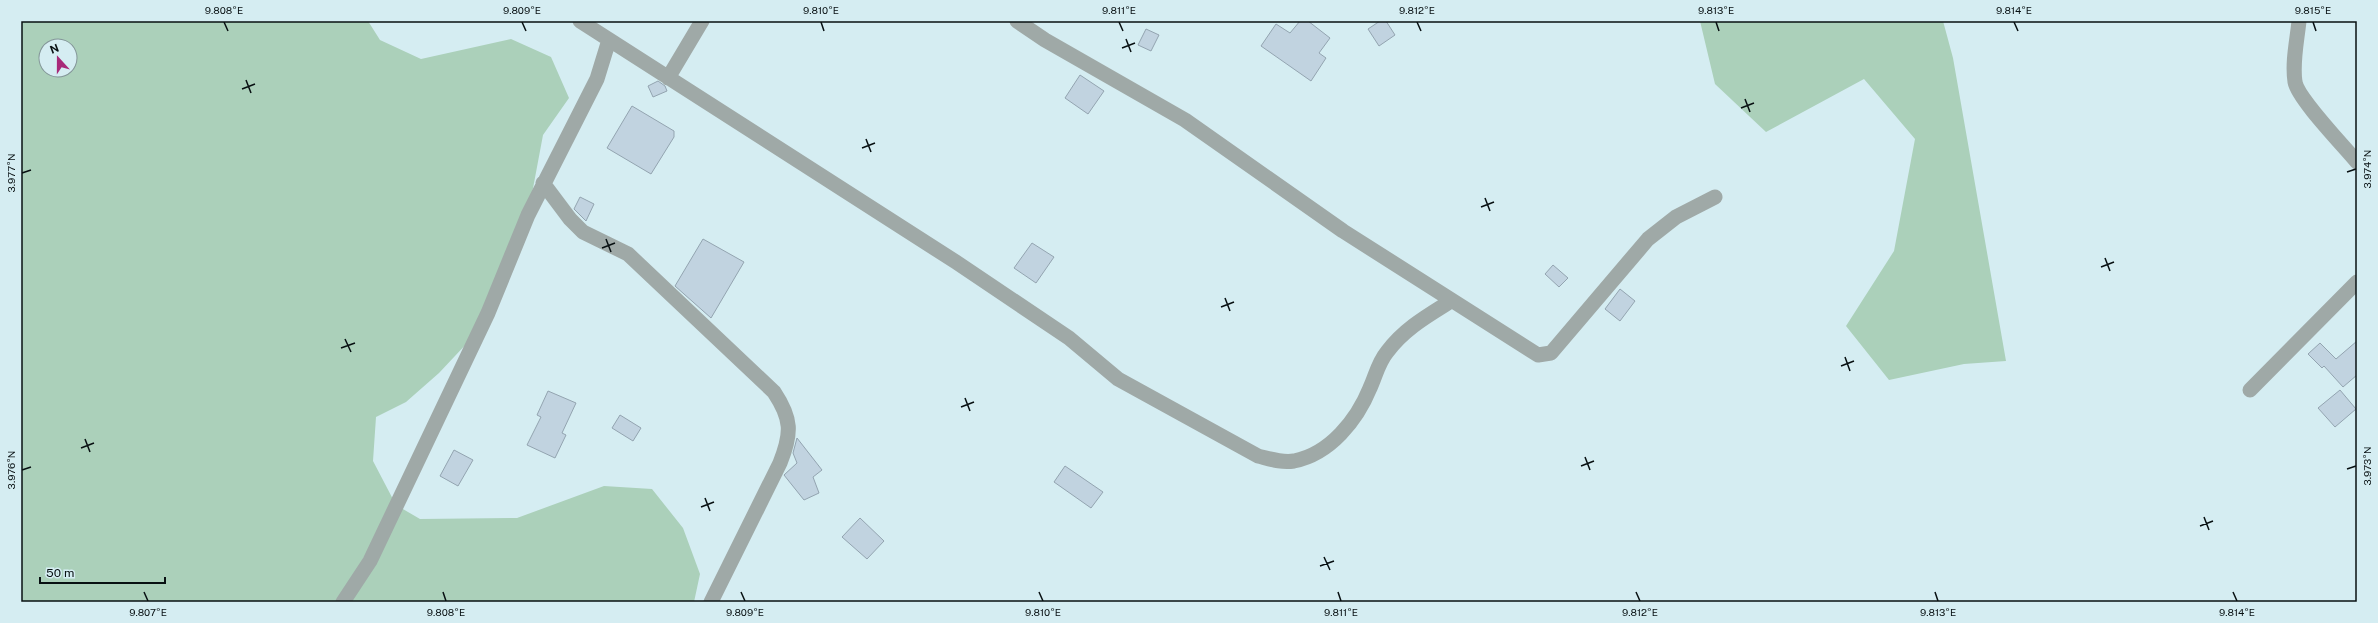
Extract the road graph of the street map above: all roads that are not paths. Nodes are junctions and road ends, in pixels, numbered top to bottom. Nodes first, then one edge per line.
1 (580, 21) edge
2 (702, 21) edge
3 (1017, 21) edge
4 (2299, 21) edge
5 (609, 40) junction
6 (668, 78) junction
7 (2357, 162) edge
8 (543, 182) junction
9 (1715, 197) dead end
10 (2357, 282) edge
11 (1451, 301) junction
12 (2250, 390) dead end
13 (343, 602) edge
14 (711, 602) edge

1 - 5 street
2 - 6 street
3 - 11 street
4 - 7 street
5 - 6 street
5 - 8 street
6 - 11 street
8 - 13 street
8 - 14 street
9 - 11 street
10 - 12 street

